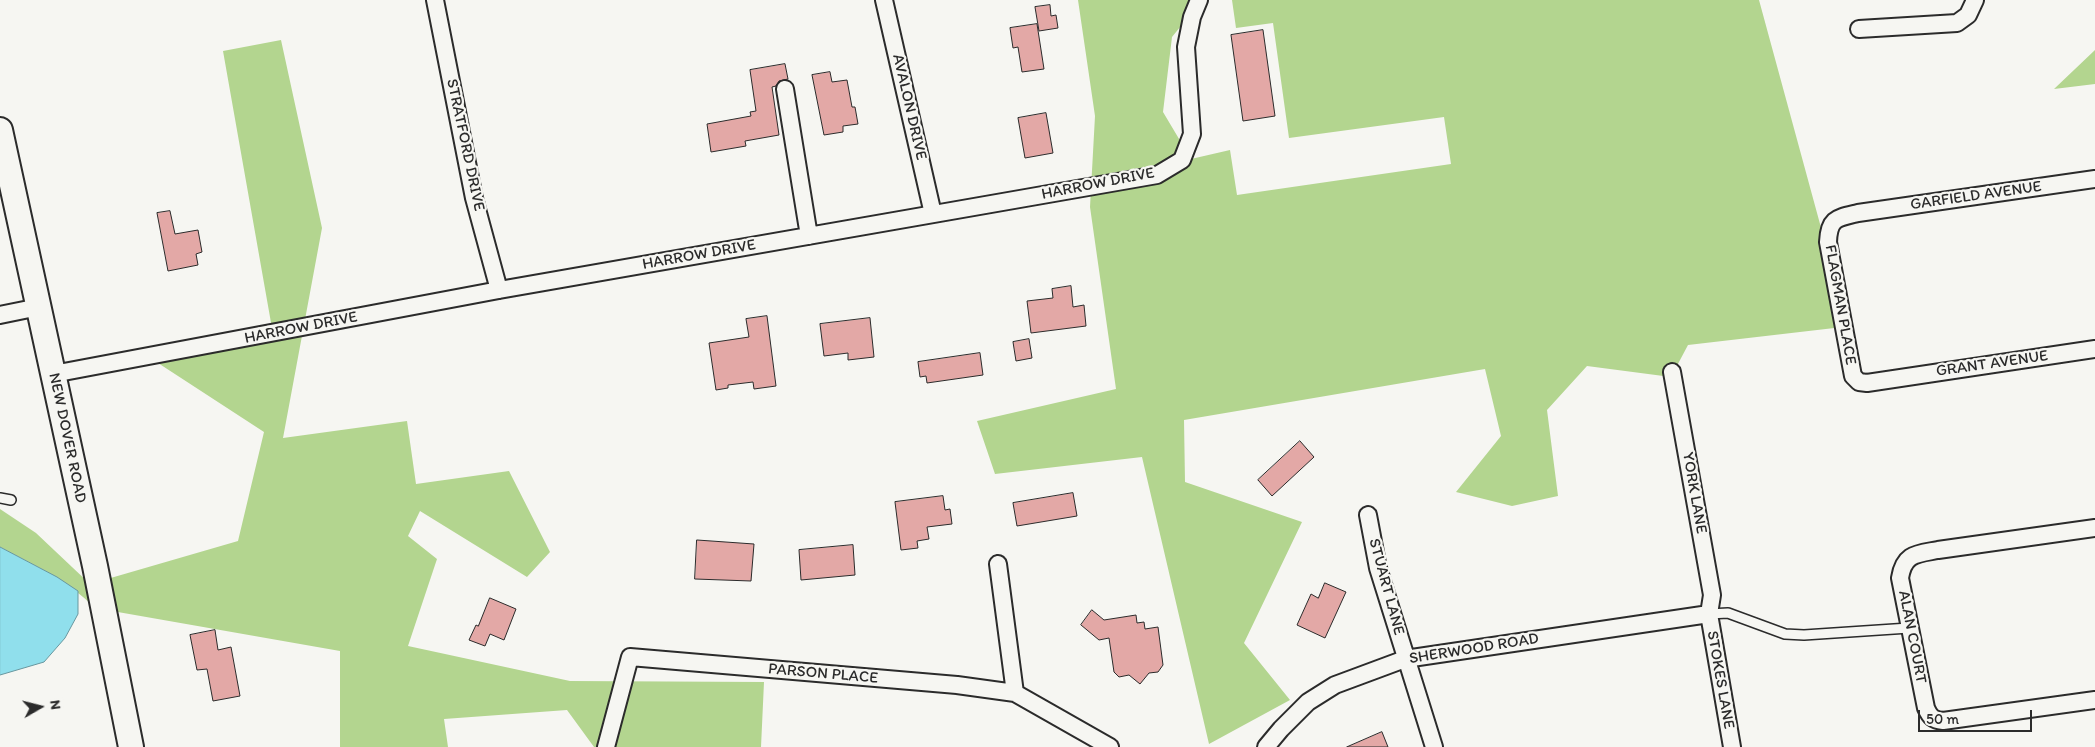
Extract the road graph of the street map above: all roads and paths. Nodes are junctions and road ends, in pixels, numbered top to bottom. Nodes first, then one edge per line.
1 (435, 0) edge
2 (884, 0) edge
3 (1199, 0) edge
4 (1975, 0) edge
5 (1859, 30) dead end
6 (786, 89) dead end
7 (0, 130) edge
8 (2095, 179) edge
9 (1858, 213) joint
10 (933, 214) junction
11 (809, 236) junction
12 (499, 290) junction
13 (38, 307) junction
14 (0, 315) edge
15 (2095, 349) edge
16 (1672, 372) dead end
17 (53, 374) junction
18 (1890, 379) joint
19 (0, 498) edge
20 (10, 500) dead end
21 (1368, 514) dead end
22 (2095, 528) edge
23 (998, 564) dead end
24 (1708, 614) junction
25 (1909, 628) junction
26 (1405, 659) junction
27 (1015, 693) junction
28 (2095, 700) edge
29 (131, 747) edge
30 (606, 747) edge
31 (1110, 747) edge
32 (1266, 747) edge
33 (1434, 747) edge
34 (1732, 747) edge

1 - 12 street, STRATFORD DRIVE
2 - 10 street, AVALON DRIVE
3 - 10 street, HARROW DRIVE
4 - 5 street
6 - 11 street
7 - 13 street, NEW DOVER ROAD
8 - 9 street, GARFIELD AVENUE
9 - 18 street, FLAGMAN PLACE
10 - 11 street, HARROW DRIVE
11 - 12 street, HARROW DRIVE
12 - 17 street, HARROW DRIVE
13 - 14 street
13 - 17 street, NEW DOVER ROAD
15 - 18 street, GRANT AVENUE
16 - 24 street, YORK LANE
17 - 29 street, NEW DOVER ROAD
19 - 20 lane
21 - 26 street, STUART LANE
22 - 25 street, ALAN COURT
23 - 27 street
24 - 25 lane
24 - 26 street, SHERWOOD ROAD
24 - 34 street, STOKES LANE
25 - 28 street, ALAN COURT
26 - 32 street, SHERWOOD ROAD
26 - 33 street, STUART LANE
27 - 30 street, PARSON PLACE
27 - 31 street

